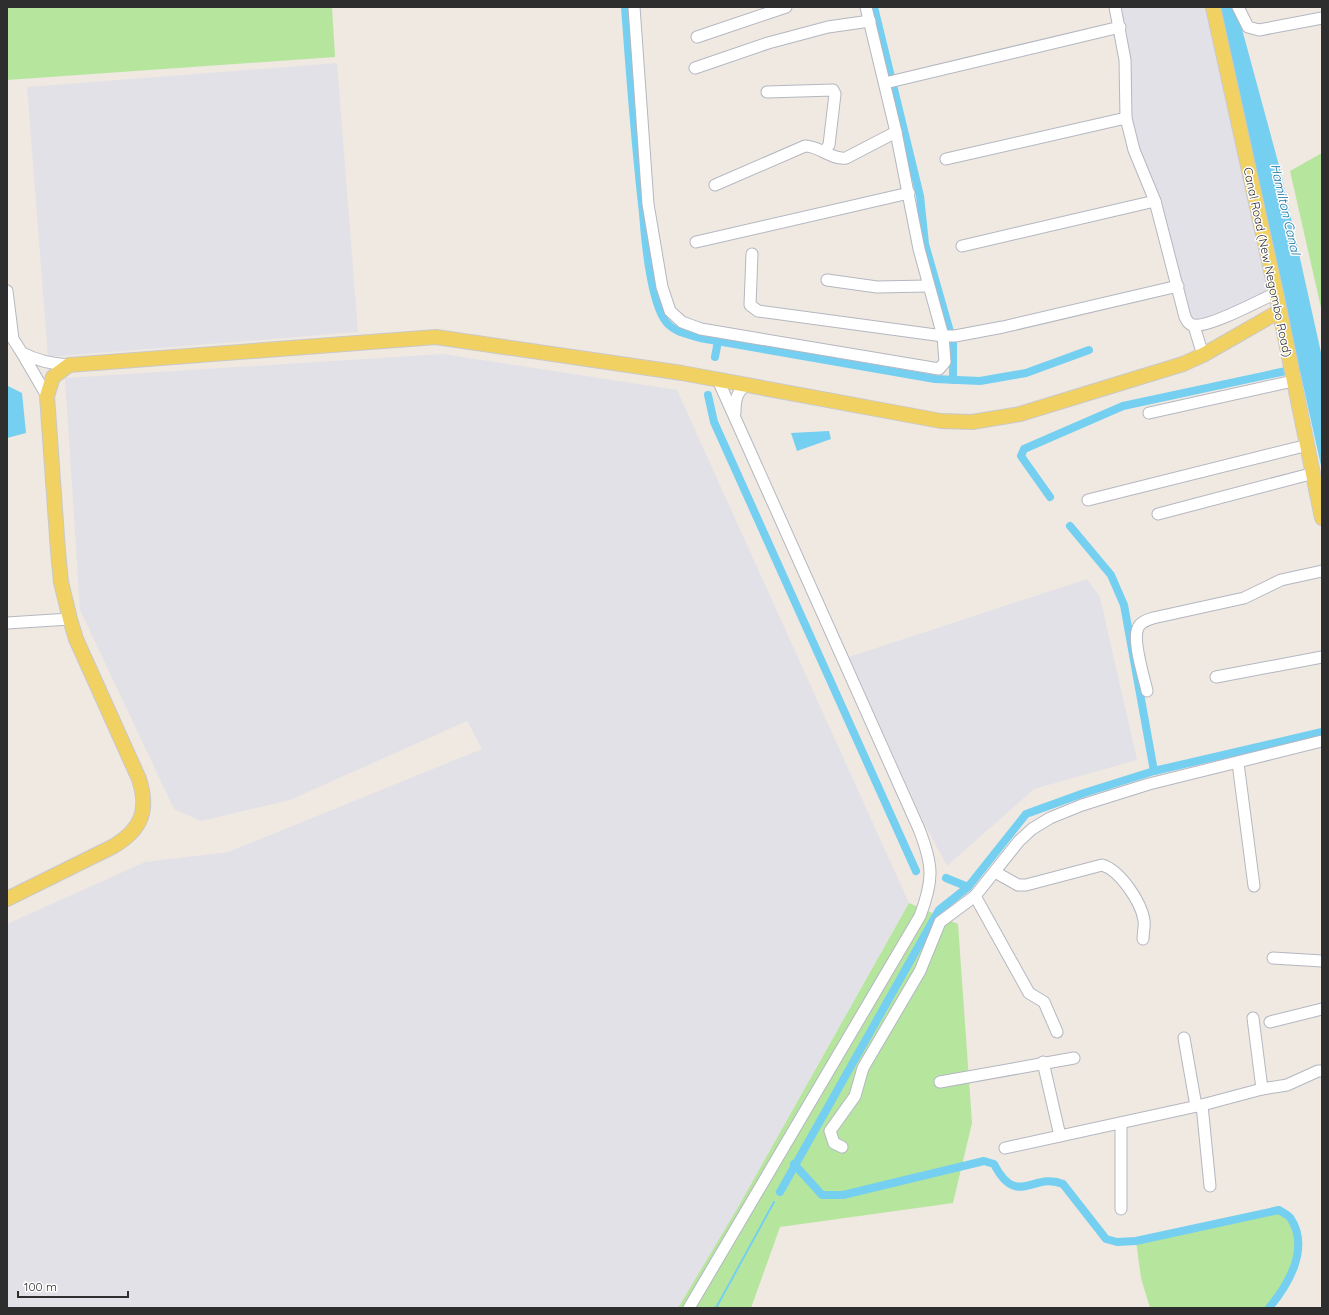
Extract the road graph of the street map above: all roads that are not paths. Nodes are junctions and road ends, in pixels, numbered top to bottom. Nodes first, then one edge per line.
1 (634, 7) edge
2 (786, 7) edge
3 (866, 7) edge
4 (1115, 7) edge
5 (1213, 7) edge
6 (1238, 7) edge
7 (1322, 18) edge
8 (870, 21) junction
9 (1120, 27) junction
10 (697, 37) dead end
11 (695, 68) dead end
12 (890, 82) junction
13 (767, 92) dead end
14 (1126, 118) junction
15 (896, 132) junction
16 (824, 152) junction
17 (946, 159) dead end
18 (715, 185) dead end
19 (909, 193) junction
20 (1156, 201) junction
21 (696, 242) dead end
22 (962, 246) dead end
23 (752, 254) dead end
24 (827, 280) dead end
25 (928, 286) junction
26 (1178, 286) junction
27 (7, 291) edge
28 (1276, 293) junction
29 (1278, 312) junction
30 (1194, 326) junction
31 (948, 336) junction
32 (22, 352) junction
33 (1203, 355) junction
34 (69, 365) junction
35 (1293, 379) junction
36 (718, 380) junction
37 (746, 385) junction
38 (47, 396) junction
39 (1149, 414) dead end
40 (735, 418) junction
41 (1308, 445) junction
42 (1314, 473) junction
43 (1088, 500) dead end
44 (1158, 514) dead end
45 (1322, 518) edge
46 (1322, 571) edge
47 (70, 619) junction
48 (7, 623) edge
49 (1322, 657) edge
50 (1216, 676) dead end
51 (1147, 691) dead end
52 (1322, 742) edge
53 (1238, 762) junction
54 (995, 872) junction
55 (1254, 886) dead end
56 (975, 896) junction
57 (7, 899) edge
58 (1143, 938) dead end
59 (1274, 958) dead end
60 (1322, 961) edge
61 (1322, 1009) edge
62 (1253, 1018) dead end
63 (1270, 1022) dead end
64 (1057, 1032) dead end
65 (1184, 1038) dead end
66 (1074, 1058) dead end
67 (1043, 1062) junction
68 (1322, 1071) edge
69 (940, 1082) dead end
70 (1262, 1088) junction
71 (1199, 1105) junction
72 (1122, 1123) junction
73 (1060, 1136) junction
74 (842, 1147) dead end
75 (1005, 1148) dead end
76 (1210, 1186) dead end
77 (1121, 1209) dead end
78 (689, 1308) edge

1 - 31 street
2 - 10 street
3 - 8 street
4 - 9 street
5 - 28 main road, Canal Road (New Negombo Road)
6 - 7 street
8 - 11 street
8 - 12 street
9 - 12 street
9 - 14 street
12 - 15 street
13 - 16 street
14 - 17 street
14 - 20 street
15 - 16 street
15 - 19 street
16 - 18 street
19 - 21 street
19 - 25 street
20 - 22 street
20 - 26 street
23 - 31 street
24 - 25 street
25 - 31 street
26 - 30 street
26 - 31 street
27 - 32 street
28 - 29 main road, Canal Road (New Negombo Road)
28 - 30 street
29 - 33 main road
29 - 35 main road, Canal Road (New Negombo Road)
30 - 33 street
32 - 34 street
32 - 38 street
33 - 37 main road
34 - 36 main road
34 - 38 main road
35 - 39 street
35 - 41 main road, Canal Road (New Negombo Road)
36 - 37 main road
36 - 40 street
37 - 40 street
38 - 47 main road
40 - 78 street
41 - 42 main road, Canal Road (New Negombo Road)
41 - 43 street
42 - 44 street
42 - 45 main road, Canal Road (New Negombo Road)
46 - 51 street
47 - 48 street
47 - 57 main road
49 - 50 street
52 - 53 street
53 - 54 street
53 - 55 street
54 - 56 street
54 - 58 street
56 - 64 street
56 - 74 street
59 - 60 street
61 - 63 street
62 - 70 street
65 - 71 street
66 - 67 street
67 - 69 street
67 - 73 street
68 - 70 street
70 - 71 street
71 - 72 street
71 - 76 street
72 - 73 street
72 - 77 street
73 - 75 street

